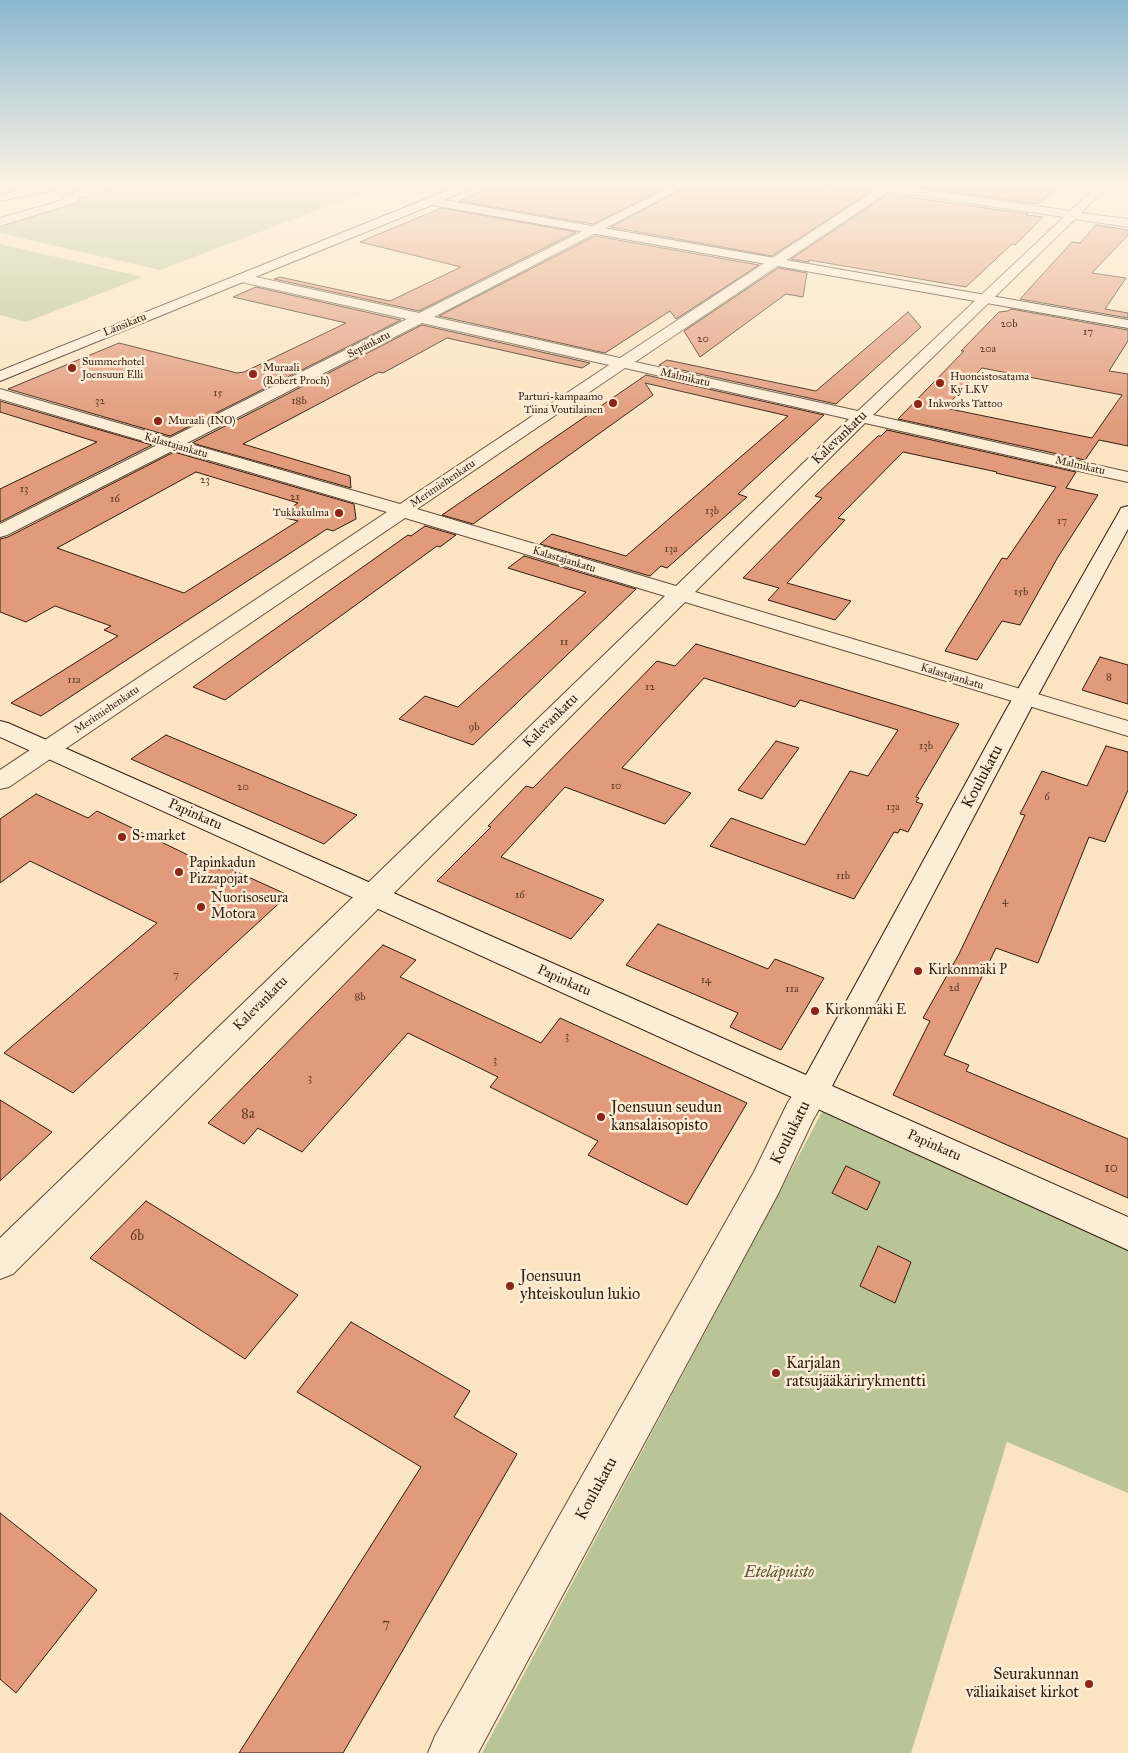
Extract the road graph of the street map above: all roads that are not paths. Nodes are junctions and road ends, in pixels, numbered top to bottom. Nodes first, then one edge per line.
1 (272, 266) edge
2 (524, 266) edge
3 (770, 266) edge
4 (798, 266) edge
5 (1020, 266) edge
6 (242, 278) junction
7 (986, 299) junction
8 (420, 319) junction
9 (1128, 324) edge
10 (621, 364) junction
11 (0, 376) edge
12 (0, 394) edge
13 (861, 417) junction
14 (170, 444) junction
15 (1128, 477) edge
16 (403, 511) junction
17 (1128, 512) edge
18 (0, 532) edge
19 (681, 596) junction
20 (1026, 698) junction
21 (0, 728) edge
22 (1128, 729) edge
23 (48, 750) junction
24 (0, 781) edge
25 (373, 895) junction
26 (813, 1092) junction
27 (1128, 1234) edge
28 (0, 1262) edge
29 (452, 1753) edge

1 - 6 street, Länsikatu
2 - 8 street, Sepänkatu
3 - 10 street, Merimiehenkatu
4 - 7 street
5 - 7 street, Kalevankatu
6 - 8 street, Malmikatu
6 - 11 street, Länsikatu
7 - 9 street
7 - 13 street, Kalevankatu
8 - 10 street, Malmikatu
8 - 14 street, Sepänkatu
10 - 13 street, Malmikatu
10 - 16 street, Merimiehenkatu
12 - 14 street, Kalastajankatu
13 - 15 street, Malmikatu
13 - 19 street, Kalevankatu
14 - 16 street, Kalastajankatu
14 - 18 street, Sepänkatu
16 - 19 street, Kalastajankatu
16 - 23 street, Merimiehenkatu
17 - 20 street, Koulukatu
19 - 20 street, Kalastajankatu
19 - 25 street, Kalevankatu
20 - 22 street, Kalastajankatu
20 - 26 street, Koulukatu
21 - 23 street, Papinkatu
23 - 24 street, Merimiehenkatu
23 - 25 street, Papinkatu
25 - 26 street, Papinkatu
25 - 28 street, Kalevankatu
26 - 27 street, Papinkatu
26 - 29 street, Koulukatu

